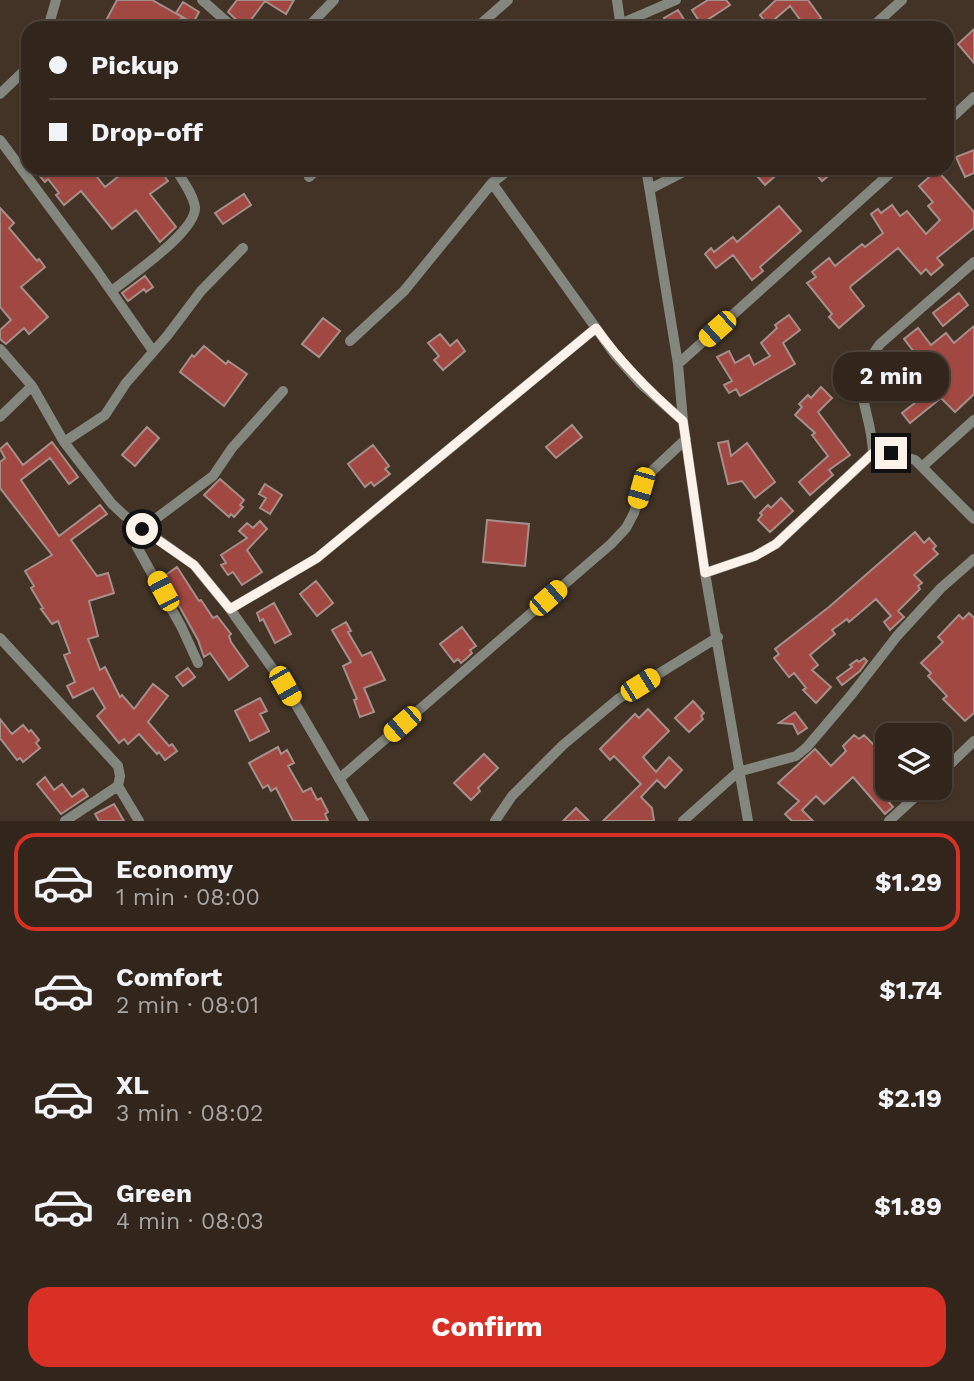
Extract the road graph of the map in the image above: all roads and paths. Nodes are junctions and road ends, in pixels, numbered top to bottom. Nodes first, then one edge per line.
1 (56, 0) edge
2 (202, 0) edge
3 (334, 0) edge
4 (508, 0) edge
5 (617, 0) edge
6 (676, 0) edge
7 (902, 0) edge
8 (50, 21) edge
9 (226, 21) edge
10 (314, 21) edge
11 (484, 21) edge
12 (620, 21) edge
13 (632, 21) edge
14 (879, 21) edge
15 (21, 74) edge
16 (0, 94) edge
17 (974, 97) edge
18 (954, 116) edge
19 (0, 140) edge
20 (21, 169) edge
21 (26, 175) edge
22 (179, 175) edge
23 (502, 175) edge
24 (647, 175) edge
25 (677, 175) edge
26 (885, 175) edge
27 (492, 183) junction
28 (650, 189) junction
29 (243, 248) dead end
30 (972, 268) edge
31 (111, 291) junction
32 (596, 328) junction
33 (350, 341) dead end
34 (0, 349) edge
35 (153, 351) junction
36 (678, 364) junction
37 (32, 386) junction
38 (283, 391) dead end
39 (0, 417) edge
40 (974, 420) edge
41 (683, 421) junction
42 (687, 439) junction
43 (64, 442) junction
44 (873, 453) junction
45 (923, 466) junction
46 (974, 519) edge
47 (142, 529) junction
48 (974, 559) edge
49 (705, 573) junction
50 (230, 609) junction
51 (718, 637) junction
52 (0, 638) edge
53 (198, 663) dead end
54 (974, 741) edge
55 (952, 762) edge
56 (738, 772) junction
57 (339, 779) junction
58 (118, 786) junction
59 (912, 800) edge
60 (498, 820) edge
61 (65, 821) edge
62 (139, 821) edge
63 (364, 821) edge
64 (683, 821) edge
65 (748, 821) edge
66 (889, 821) edge

1 - 8 street
2 - 9 street
3 - 10 street
4 - 11 street
5 - 12 street
6 - 13 street
7 - 14 street
15 - 16 street
17 - 18 street
19 - 20 street
21 - 31 street
22 - 31 street
23 - 27 street
24 - 28 street
25 - 28 street
26 - 36 street
27 - 32 street
27 - 33 street
28 - 36 street
29 - 35 street
30 - 44 street
31 - 35 street
32 - 41 street
32 - 50 street
34 - 37 street
35 - 43 street
36 - 41 street
37 - 39 street
37 - 43 street
38 - 47 street
40 - 45 street
41 - 42 street
42 - 49 street
42 - 57 street
43 - 47 street
44 - 45 street
44 - 49 street
45 - 46 street
47 - 50 street
47 - 53 street
48 - 56 street
49 - 51 street
50 - 57 street
51 - 56 street
51 - 60 street
52 - 58 street
54 - 55 street
56 - 64 street
56 - 65 street
57 - 63 street
58 - 61 street
58 - 62 street
59 - 66 street

